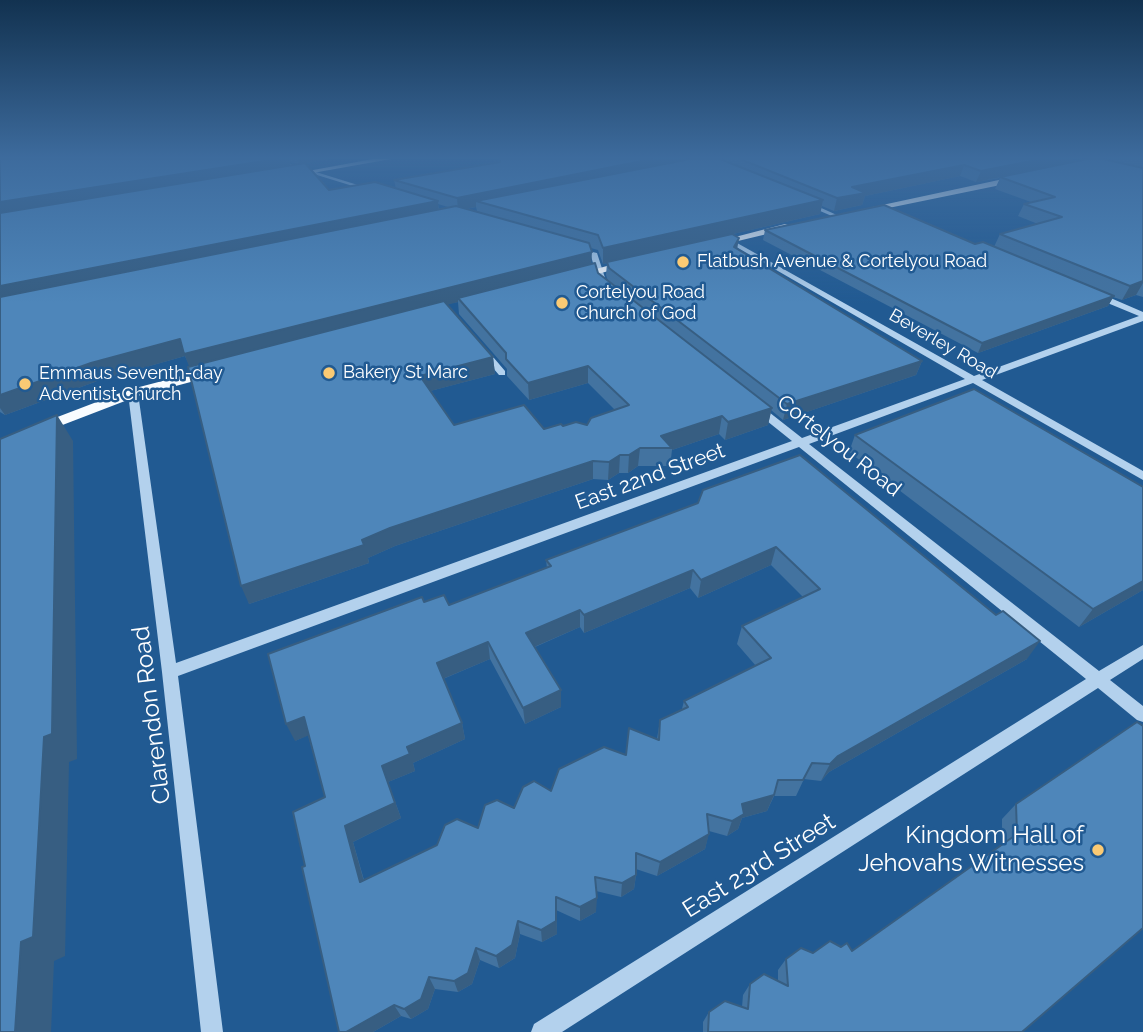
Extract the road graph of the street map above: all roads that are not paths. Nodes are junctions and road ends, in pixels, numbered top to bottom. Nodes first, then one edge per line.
1 (822, 207) edge
2 (878, 207) edge
3 (886, 207) edge
4 (846, 214) junction
5 (901, 214) edge
6 (820, 219) edge
7 (796, 225) edge
8 (728, 240) junction
9 (701, 246) edge
10 (569, 248) edge
11 (636, 261) edge
12 (599, 270) junction
13 (566, 279) edge
14 (1085, 291) edge
15 (613, 293) edge
16 (1143, 316) edge
17 (476, 342) edge
18 (227, 368) edge
19 (502, 373) dead end
20 (972, 379) junction
21 (133, 393) junction
22 (749, 401) edge
23 (800, 442) junction
24 (0, 444) edge
25 (1143, 476) edge
26 (1143, 651) edge
27 (170, 671) junction
28 (1100, 680) junction
29 (1143, 715) edge
30 (212, 1032) edge
31 (542, 1032) edge

1 - 4 street
2 - 4 main road
3 - 5 street
4 - 6 main road
7 - 8 main road
8 - 9 main road
8 - 20 street, Beverley Road
10 - 12 street
11 - 12 main road
12 - 13 main road
12 - 15 street
14 - 16 street
16 - 20 street, East 22nd Street
17 - 19 street
18 - 21 main road
20 - 23 street, East 22nd Street
20 - 25 street, Beverley Road
21 - 24 main road
21 - 27 street, Clarendon Road
22 - 23 street, Cortelyou Road
23 - 27 street, East 22nd Street
23 - 28 street, Cortelyou Road
26 - 28 street, East 23rd Street
27 - 30 street, Clarendon Road
28 - 29 street, Cortelyou Road
28 - 31 street, East 23rd Street

